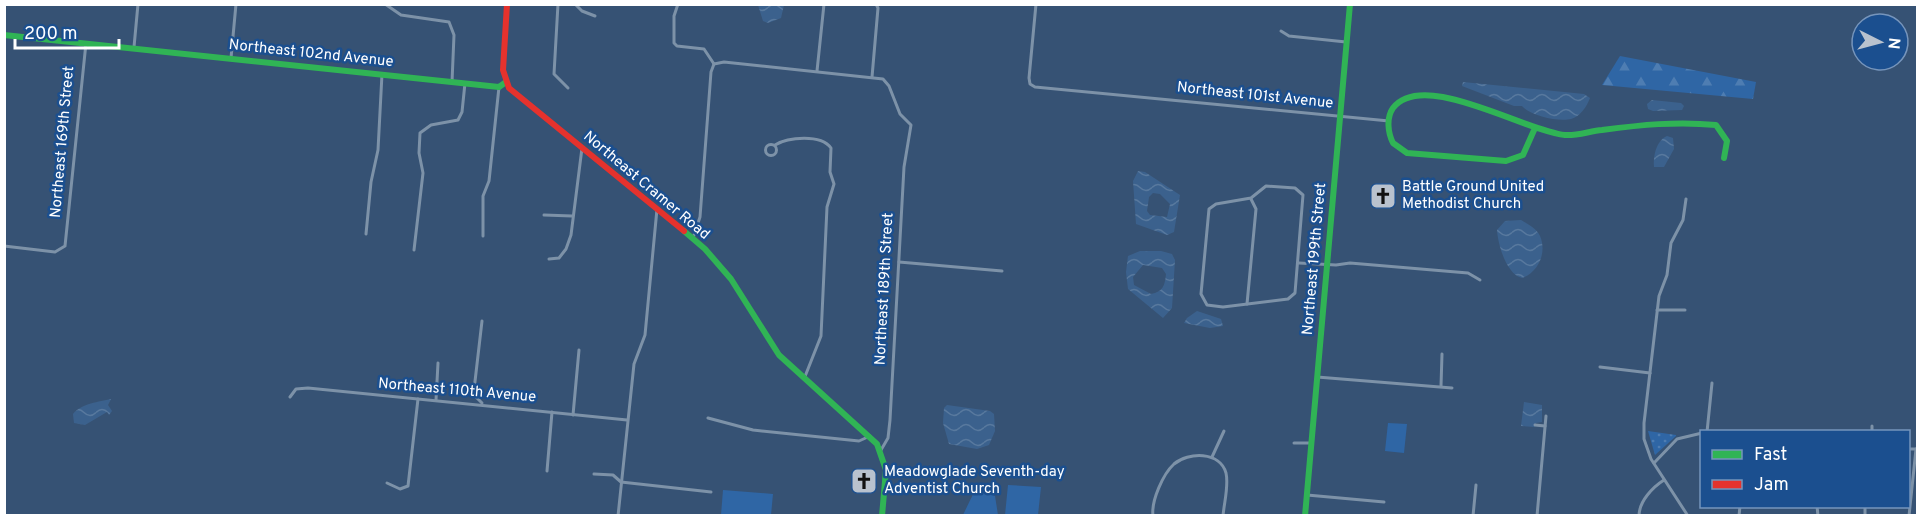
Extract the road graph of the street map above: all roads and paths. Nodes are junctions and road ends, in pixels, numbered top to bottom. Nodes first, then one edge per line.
1 (138, 4) edge
2 (236, 4) edge
3 (385, 4) edge
4 (507, 4) edge
5 (558, 4) edge
6 (575, 4) edge
7 (678, 4) edge
8 (876, 4) edge
9 (1036, 4) edge
10 (1350, 4) edge
11 (823, 7) edge
12 (595, 16) dead end
13 (1281, 31) dead end
14 (4, 35) edge
15 (1346, 42) junction
16 (86, 43) junction
17 (134, 47) junction
18 (231, 58) junction
19 (714, 64) junction
20 (816, 71) junction
21 (382, 74) junction
22 (874, 77) junction
23 (452, 81) junction
24 (506, 82) junction
25 (465, 83) junction
26 (499, 87) junction
27 (568, 88) dead end
28 (1340, 117) junction
29 (1389, 121) junction
30 (1535, 128) junction
31 (774, 145) dead end
32 (582, 148) junction
33 (1724, 158) dead end
34 (1251, 198) junction
35 (1686, 200) dead end
36 (657, 209) junction
37 (544, 215) dead end
38 (572, 216) junction
39 (366, 234) dead end
40 (483, 236) dead end
41 (693, 238) junction
42 (4, 246) edge
43 (414, 250) dead end
44 (549, 259) dead end
45 (899, 262) junction
46 (1298, 262) junction
47 (1327, 265) junction
48 (1002, 272) dead end
49 (1480, 280) dead end
50 (1247, 304) junction
51 (1657, 310) junction
52 (1685, 310) dead end
53 (482, 321) dead end
54 (579, 350) dead end
55 (1443, 354) dead end
56 (438, 363) dead end
57 (1600, 367) dead end
58 (1650, 373) junction
59 (1317, 377) junction
60 (804, 379) junction
61 (1712, 383) dead end
62 (1441, 387) junction
63 (1452, 388) dead end
64 (290, 398) dead end
65 (418, 399) junction
66 (436, 400) junction
67 (483, 404) junction
68 (552, 412) junction
69 (573, 415) junction
70 (1546, 417) dead end
71 (708, 418) dead end
72 (627, 420) junction
73 (1535, 425) dead end
74 (1545, 426) junction
75 (1872, 426) dead end
76 (1707, 430) edge
77 (1872, 430) edge
78 (1224, 431) dead end
79 (1700, 433) edge
80 (870, 436) junction
81 (1294, 443) dead end
82 (1311, 443) junction
83 (1917, 449) edge
84 (881, 450) junction
85 (1212, 457) junction
86 (1653, 463) junction
87 (547, 471) dead end
88 (594, 474) dead end
89 (1664, 480) junction
90 (621, 482) junction
91 (387, 483) dead end
92 (1476, 486) dead end
93 (711, 492) dead end
94 (1307, 495) junction
95 (1384, 502) dead end
96 (1910, 508) edge
97 (1639, 514) edge
98 (618, 516) edge
99 (882, 516) edge
100 (1153, 516) edge
101 (1223, 516) edge
102 (1305, 516) edge
103 (1473, 516) edge
104 (1537, 516) edge
105 (1688, 516) edge

1 - 17 street
2 - 18 street
3 - 23 street
4 - 24 street
5 - 27 street
6 - 12 street
7 - 19 street
8 - 22 street
9 - 28 street, Northeast 101st Avenue
10 - 15 street, Northeast 199th Street
11 - 20 street
13 - 15 street
14 - 16 street, Northeast 102nd Avenue
15 - 28 street, Northeast 199th Street
16 - 17 street, Northeast 102nd Avenue
16 - 42 street, Northeast 169th Street
17 - 18 street, Northeast 102nd Avenue
18 - 21 street, Northeast 102nd Avenue
19 - 20 street
19 - 41 street
20 - 22 street
21 - 23 street, Northeast 102nd Avenue
21 - 39 street
22 - 45 street, Northeast 189th Street
23 - 25 street, Northeast 102nd Avenue
24 - 26 street
24 - 32 street, Northeast Cramer Road
25 - 26 street, Northeast 102nd Avenue
25 - 43 street
26 - 40 street
28 - 29 street, Northeast 101st Avenue
28 - 47 street, Northeast 199th Street
29 - 30 street
29 - 30 street
30 - 33 street
31 - 60 street
32 - 36 street, Northeast Cramer Road
32 - 38 street
34 - 46 street
34 - 50 street
34 - 50 street
35 - 51 street
36 - 41 street, Northeast Cramer Road
36 - 72 street
37 - 38 street
38 - 44 street
41 - 60 street, Northeast Cramer Road
45 - 48 street
45 - 84 street, Northeast 189th Street
46 - 47 street
46 - 50 street
47 - 49 street
47 - 59 street, Northeast 199th Street
51 - 52 street
51 - 58 street
53 - 67 street
54 - 69 street
55 - 62 street
56 - 66 street
57 - 58 street
58 - 86 street
59 - 62 street
59 - 82 street, Northeast 199th Street
60 - 80 street, Northeast Cramer Road
61 - 76 street
62 - 63 street
64 - 65 street, Northeast 110th Avenue
65 - 66 street, Northeast 110th Avenue
65 - 91 street
66 - 67 street, Northeast 110th Avenue
67 - 68 street, Northeast 110th Avenue
68 - 69 street, Northeast 110th Avenue
68 - 87 street
69 - 72 street, Northeast 110th Avenue
70 - 74 street
71 - 80 street
72 - 90 street
73 - 74 street
74 - 104 street
75 - 77 street
78 - 85 street
79 - 86 street
80 - 84 street, Northeast Cramer Road
81 - 82 street
82 - 94 street, Northeast 199th Street
83 - 96 street
84 - 99 street, Northeast 189th Street
85 - 100 street
85 - 101 street
86 - 89 street
88 - 90 street
89 - 97 street
89 - 105 street
90 - 93 street
90 - 98 street
92 - 103 street
94 - 95 street
94 - 102 street, Northeast 199th Street

